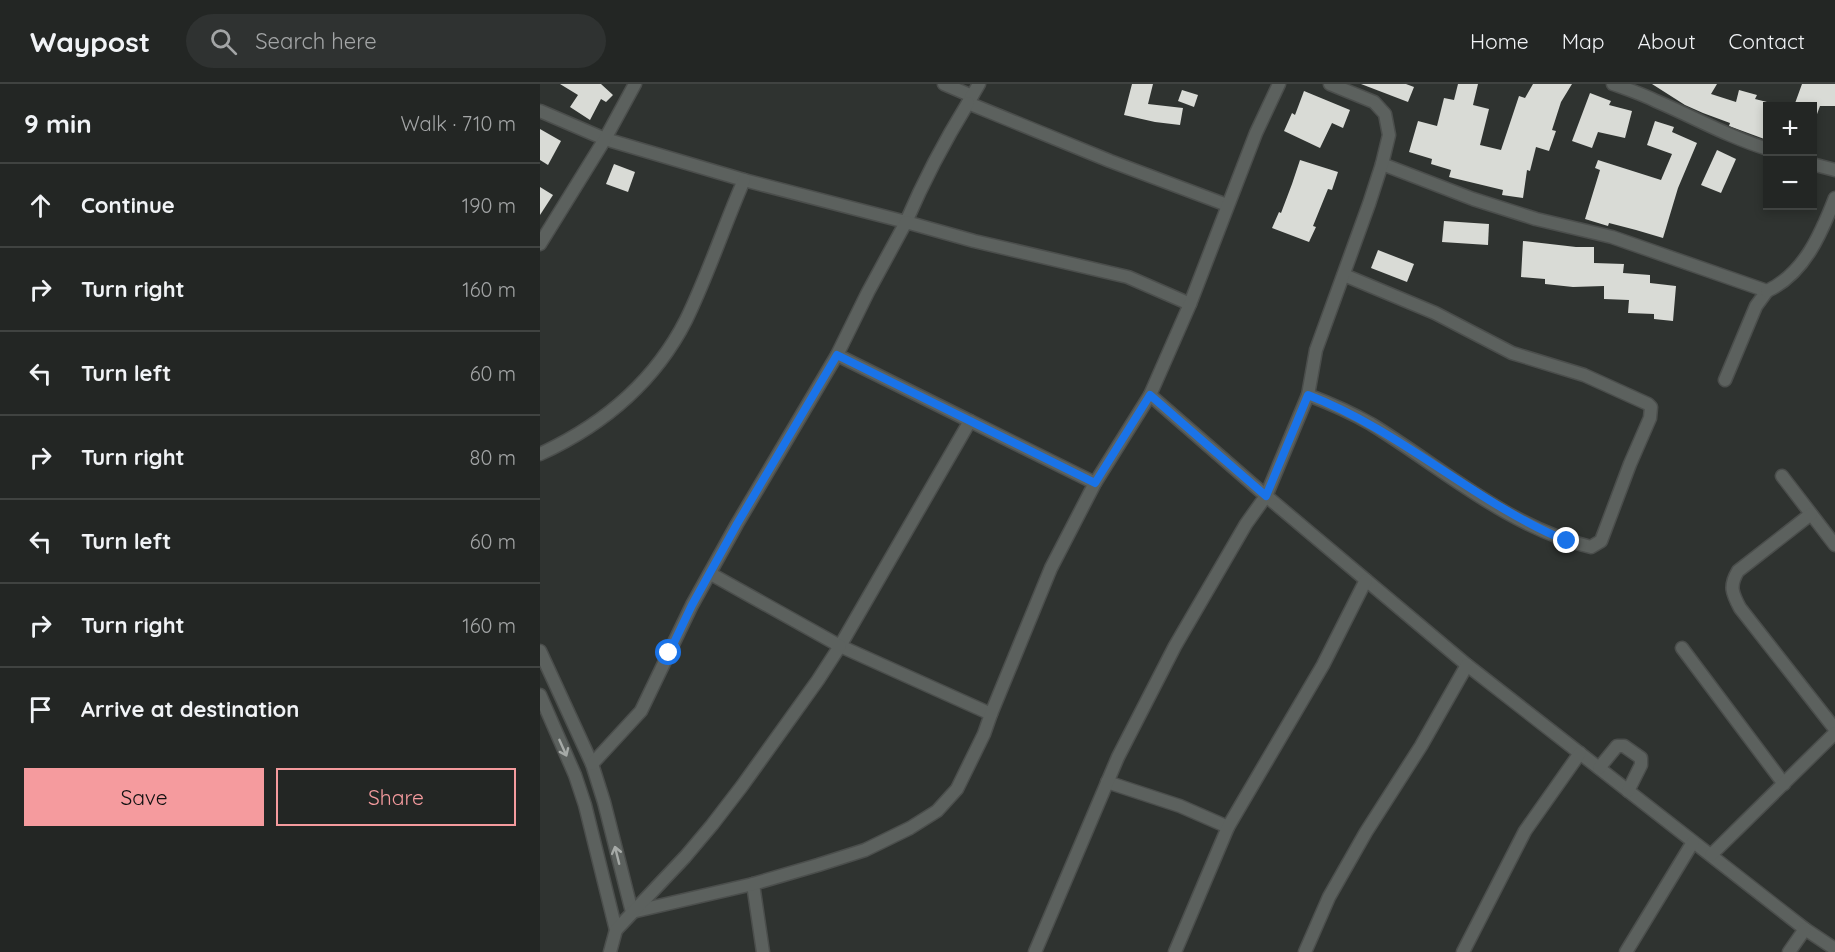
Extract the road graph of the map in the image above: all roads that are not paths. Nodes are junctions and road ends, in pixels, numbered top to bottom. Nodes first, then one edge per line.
1 (634, 84) edge
2 (944, 84) edge
3 (979, 84) edge
4 (1279, 84) edge
5 (1330, 84) edge
6 (1613, 84) edge
7 (970, 100) junction
8 (540, 111) edge
9 (605, 139) junction
10 (1763, 148) edge
11 (1382, 164) junction
12 (1817, 165) edge
13 (1835, 170) edge
14 (744, 180) junction
15 (1835, 198) edge
16 (1227, 205) junction
17 (906, 222) junction
18 (540, 244) edge
19 (1344, 275) junction
20 (1767, 291) junction
21 (1190, 304) junction
22 (837, 355) junction
23 (1725, 380) dead end
24 (1150, 395) junction
25 (1308, 395) junction
26 (970, 421) junction
27 (540, 454) edge
28 (1782, 476) dead end
29 (1095, 483) junction
30 (1266, 496) junction
31 (1811, 514) junction
32 (1835, 545) edge
33 (711, 574) junction
34 (1366, 580) junction
35 (840, 646) junction
36 (1682, 648) dead end
37 (543, 656) edge
38 (1467, 665) junction
39 (540, 695) edge
40 (991, 714) junction
41 (1835, 731) edge
42 (1580, 753) junction
43 (592, 764) junction
44 (1599, 768) junction
45 (1107, 782) junction
46 (1784, 783) junction
47 (1628, 791) junction
48 (1228, 827) junction
49 (1693, 842) junction
50 (1711, 855) junction
51 (753, 884) junction
52 (632, 912) junction
53 (1805, 928) junction
54 (616, 930) junction
55 (1835, 949) edge
56 (610, 952) edge
57 (763, 952) edge
58 (1035, 952) edge
59 (1174, 952) edge
60 (1305, 952) edge
61 (1463, 952) edge
62 (1626, 952) edge
63 (1789, 952) edge

1 - 9 street
2 - 7 street
3 - 7 street
4 - 16 street
5 - 11 street
6 - 10 street
7 - 16 street
7 - 17 street
8 - 9 street
9 - 14 street
9 - 18 street
11 - 19 street
11 - 20 street
12 - 13 street
14 - 17 street
14 - 27 street
15 - 20 street
16 - 21 street
17 - 21 street
17 - 22 street
19 - 25 street
19 - 25 street
20 - 23 street
21 - 24 street
22 - 26 street
22 - 33 street
24 - 29 street
24 - 30 street
25 - 30 street
26 - 29 street
26 - 35 street
28 - 31 street
29 - 40 street
30 - 34 street
30 - 45 street
31 - 32 street
31 - 41 street
33 - 35 street
33 - 43 street
34 - 38 street
34 - 48 street
35 - 40 street
35 - 52 street
36 - 46 street
37 - 43 street
38 - 42 street
38 - 60 street
39 -> 54 street
40 - 51 street
41 - 46 street
42 - 44 street
42 - 61 street
52 -> 43 street
44 - 47 street
44 - 47 street
45 - 48 street
45 - 58 street
46 - 50 street
47 - 49 street
48 - 59 street
49 - 50 street
49 - 62 street
50 - 53 street
51 - 52 street
51 - 57 street
52 - 54 street
53 - 55 street
53 - 63 street
54 - 56 street

